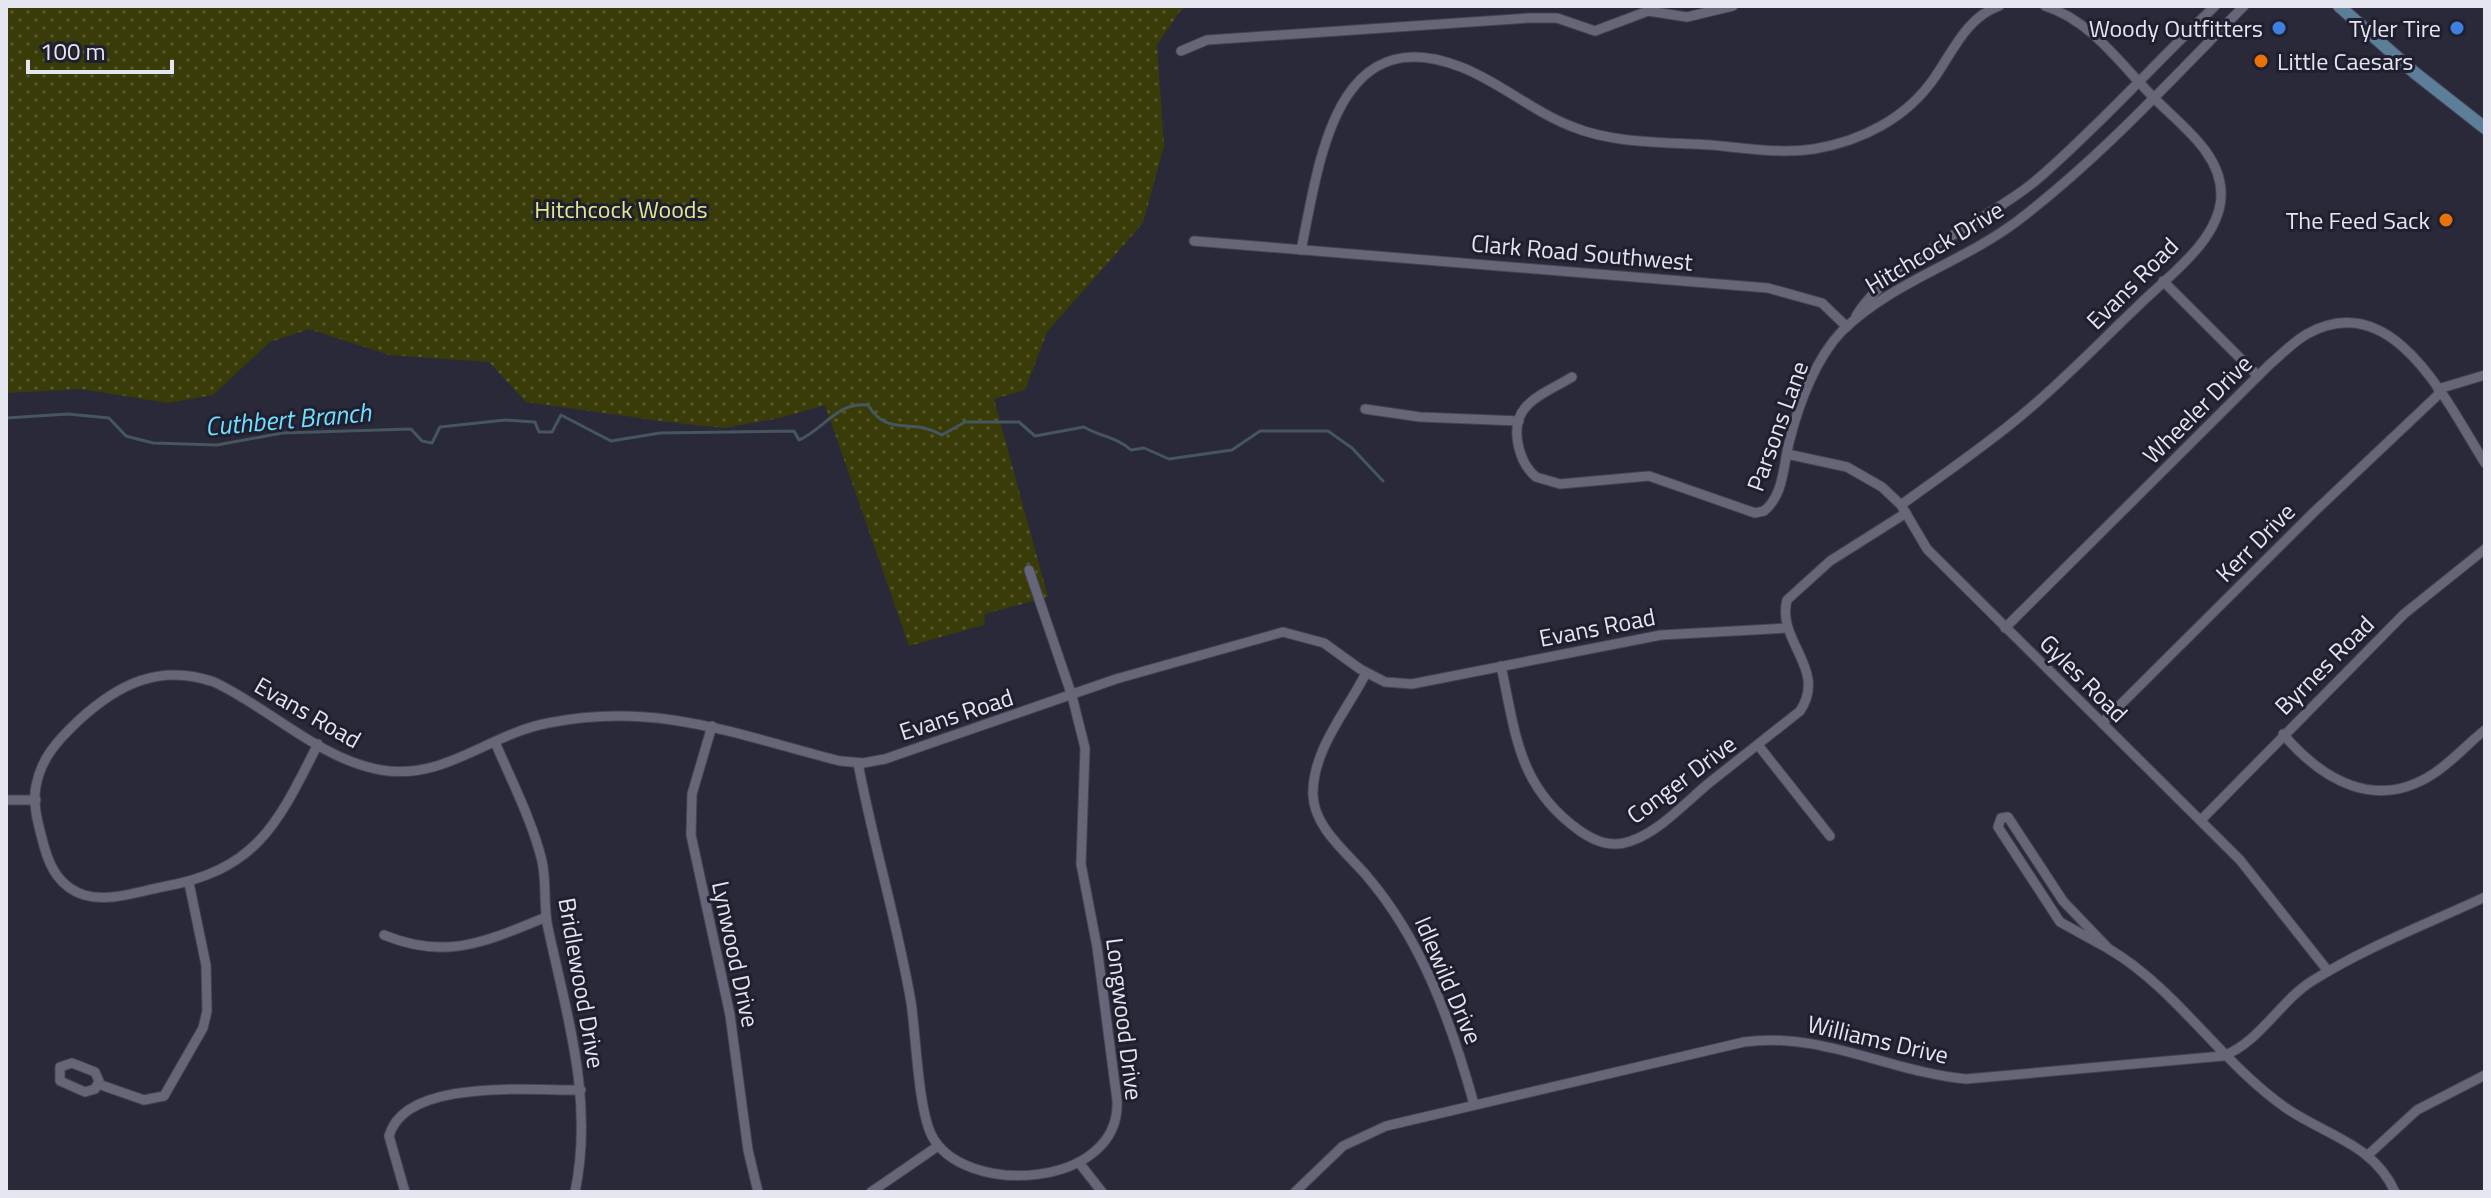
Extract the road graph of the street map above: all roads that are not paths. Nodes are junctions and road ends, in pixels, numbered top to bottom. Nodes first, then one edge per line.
1 (1733, 6) edge
2 (1999, 6) edge
3 (2045, 6) edge
4 (2215, 6) edge
5 (2244, 6) edge
6 (2339, 6) edge
7 (1181, 51) dead end
8 (2138, 82) junction
9 (2152, 97) junction
10 (2485, 128) edge
11 (1194, 241) dead end
12 (1301, 250) junction
13 (2163, 281) junction
14 (1850, 324) junction
15 (2485, 375) edge
16 (2258, 376) junction
17 (1572, 377) dead end
18 (2439, 391) junction
19 (1365, 409) dead end
20 (1519, 421) junction
21 (1787, 454) junction
22 (2485, 463) edge
23 (1904, 509) junction
24 (2485, 549) edge
25 (1029, 570) dead end
26 (1787, 628) junction
27 (2005, 628) junction
28 (1501, 666) junction
29 (1366, 673) junction
30 (1072, 696) junction
31 (2102, 723) junction
32 (712, 726) junction
33 (2485, 730) edge
34 (2283, 734) junction
35 (495, 742) junction
36 (318, 744) junction
37 (1758, 745) junction
38 (858, 763) junction
39 (6, 800) edge
40 (36, 800) junction
41 (2201, 820) junction
42 (1830, 836) dead end
43 (189, 883) junction
44 (2485, 897) edge
45 (546, 917) junction
46 (384, 935) dead end
47 (2109, 949) junction
48 (2328, 971) junction
49 (2228, 1055) junction
50 (2485, 1075) edge
51 (98, 1084) dead end
52 (581, 1090) junction
53 (1474, 1104) junction
54 (938, 1146) junction
55 (2368, 1155) junction
56 (1080, 1164) junction
57 (405, 1192) edge
58 (575, 1192) edge
59 (758, 1192) edge
60 (871, 1192) edge
61 (1102, 1192) edge
62 (1295, 1192) edge
63 (2395, 1192) edge

1 - 7 street
2 - 12 street
3 - 8 street, Evans Road
4 - 8 street, Hitchcock Drive
5 - 9 street, Hitchcock Drive
6 - 10 main road
8 - 9 street, Evans Road
8 - 14 street, Hitchcock Drive
9 - 13 street, Evans Road
9 - 14 street, Hitchcock Drive
11 - 12 street, Clark Road Southwest
12 - 14 street, Clark Road Southwest
13 - 16 street
13 - 23 street, Evans Road
14 - 21 street, Parsons Lane
15 - 18 street, Kerr Drive
16 - 18 street, Wheeler Drive
16 - 27 street, Wheeler Drive
17 - 20 street
18 - 22 street, Wheeler Drive
18 - 31 street, Kerr Drive
19 - 20 street
20 - 21 street, Parsons Lane
21 - 23 street, Gyles Road
23 - 26 street, Evans Road
23 - 27 street, Gyles Road
24 - 34 street, Byrnes Road
25 - 30 street, Longwood Drive
26 - 28 street, Evans Road
26 - 37 street, Conger Drive
27 - 31 street, Gyles Road
28 - 29 street, Evans Road
28 - 37 street, Conger Drive
29 - 30 street, Evans Road
29 - 53 street, Idlewild Drive
30 - 38 street, Evans Road
30 - 56 street, Longwood Drive
31 - 41 street, Gyles Road
32 - 35 street, Evans Road
32 - 38 street, Evans Road
32 - 59 street, Lynwood Drive
33 - 34 street
34 - 41 street, Byrnes Road
35 - 36 street, Evans Road
35 - 45 street, Bridlewood Drive
36 - 40 street, Evans Road
36 - 43 street
37 - 42 street
38 - 54 street
39 - 40 street
40 - 43 street
41 - 48 street, Gyles Road
43 - 51 street
44 - 48 street
45 - 46 street
45 - 52 street, Bridlewood Drive
47 - 47 street
47 - 49 street
48 - 49 street
49 - 53 street, Williams Drive
49 - 55 street
50 - 55 street
52 - 57 street
52 - 58 street, Bridlewood Drive
53 - 62 street, Williams Drive
54 - 56 street
54 - 60 street
55 - 63 street
56 - 61 street

